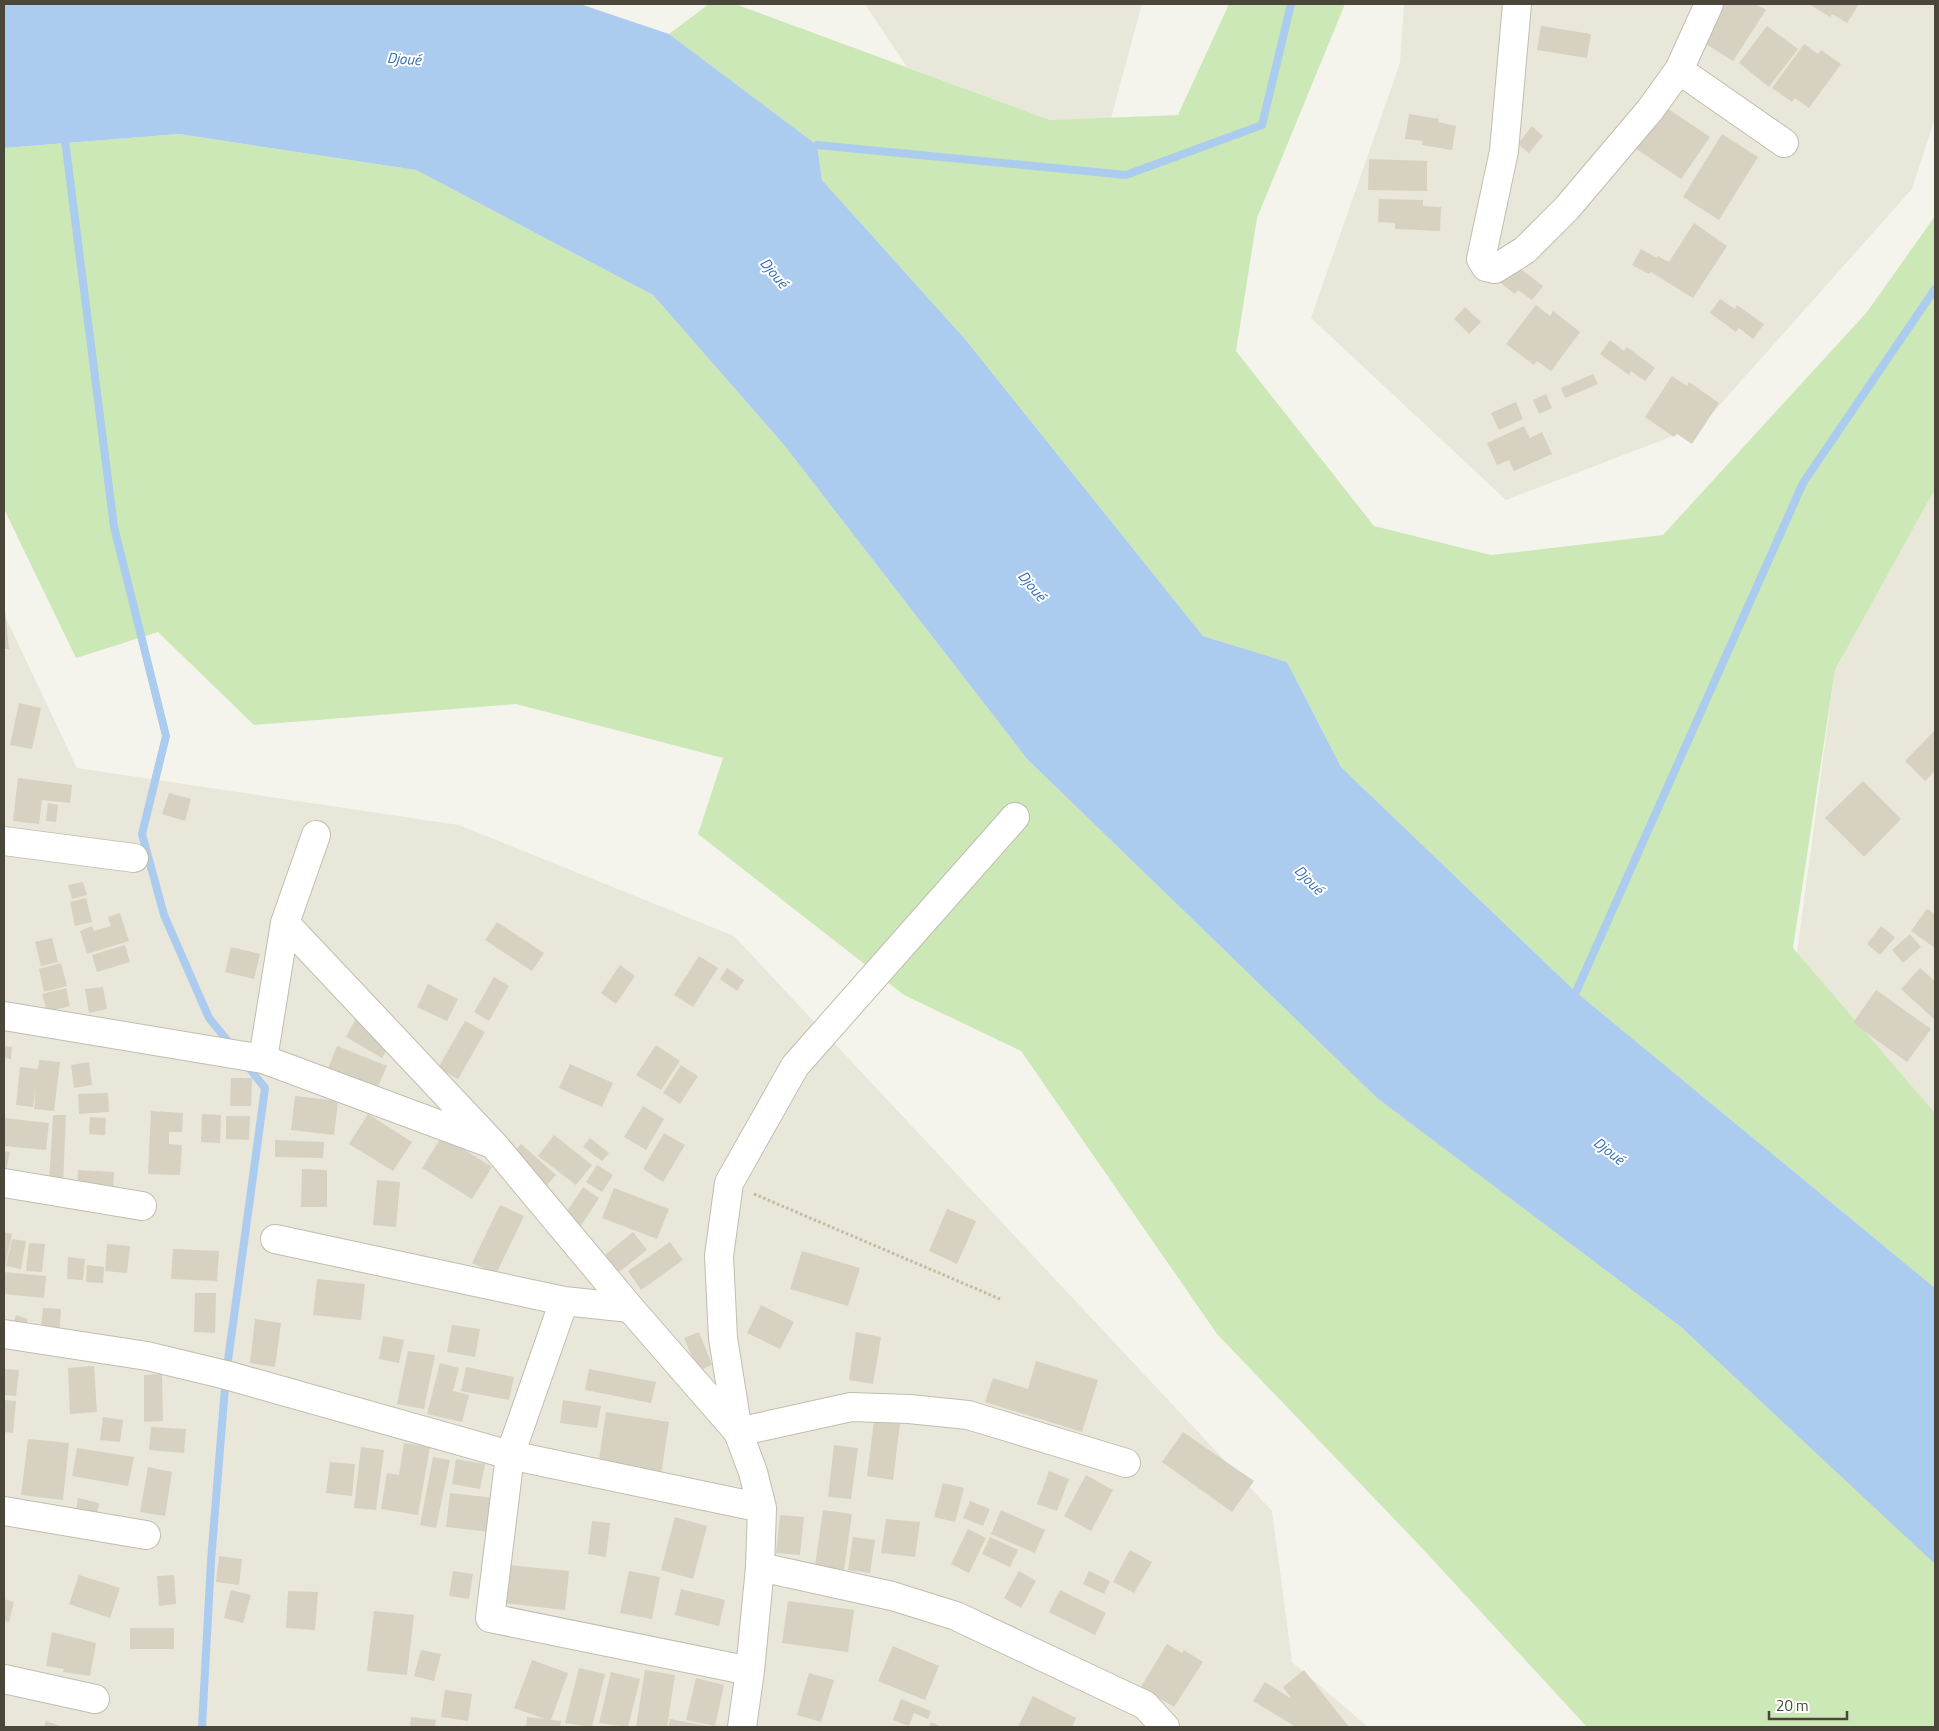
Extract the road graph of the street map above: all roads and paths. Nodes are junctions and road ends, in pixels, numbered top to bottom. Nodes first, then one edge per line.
1 (1517, 4) edge
2 (1708, 4) edge
3 (1679, 70) junction
4 (1784, 143) dead end
5 (1015, 818) dead end
6 (316, 835) dead end
7 (4, 841) edge
8 (134, 858) dead end
9 (285, 922) junction
10 (4, 1016) edge
11 (263, 1059) junction
12 (494, 1145) junction
13 (4, 1183) edge
14 (728, 1183) junction
15 (142, 1206) dead end
16 (275, 1239) dead end
17 (1000, 1299) dead end
18 (564, 1301) junction
19 (630, 1308) junction
20 (4, 1334) edge
21 (738, 1432) junction
22 (510, 1455) junction
23 (1126, 1463) dead end
24 (762, 1508) junction
25 (4, 1511) edge
26 (146, 1535) dead end
27 (760, 1567) junction
28 (750, 1671) junction
29 (4, 1679) edge
30 (95, 1700) dead end
31 (742, 1727) edge
32 (1165, 1727) edge

1 - 3 street
2 - 3 street
3 - 4 street
5 - 14 street
6 - 9 street
7 - 8 street
9 - 11 street
9 - 12 street
10 - 11 street
11 - 12 street
12 - 19 street
13 - 15 street
14 - 17 path
14 - 21 street
16 - 18 street
18 - 19 street
18 - 22 street
19 - 21 street
20 - 22 street
21 - 23 street
21 - 24 street
22 - 24 street
22 - 28 street
24 - 27 street
25 - 26 street
27 - 28 street
27 - 32 street
28 - 31 street
29 - 30 street

